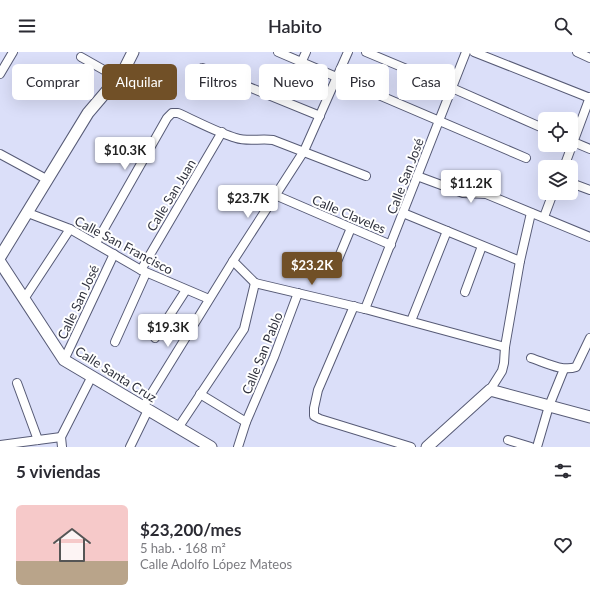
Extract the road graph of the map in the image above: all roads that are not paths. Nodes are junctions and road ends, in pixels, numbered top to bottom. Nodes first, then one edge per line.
1 (13, 52) edge
2 (133, 52) edge
3 (278, 52) edge
4 (306, 52) edge
5 (348, 52) edge
6 (366, 52) edge
7 (466, 52) edge
8 (474, 52) edge
9 (577, 52) edge
10 (81, 57) dead end
11 (590, 58) edge
12 (301, 63) junction
13 (127, 64) edge
14 (342, 64) edge
15 (397, 65) edge
16 (102, 69) edge
17 (0, 74) edge
18 (336, 78) joint
19 (455, 80) edge
20 (251, 88) edge
21 (455, 89) edge
22 (102, 97) edge
23 (590, 98) edge
24 (388, 100) edge
25 (447, 100) edge
26 (320, 116) junction
27 (439, 122) junction
28 (538, 126) edge
29 (578, 127) edge
30 (222, 132) junction
31 (578, 144) edge
32 (590, 149) edge
33 (304, 151) junction
34 (0, 154) edge
35 (526, 158) dead end
36 (366, 176) dead end
37 (417, 176) junction
38 (48, 180) junction
39 (578, 186) edge
40 (590, 190) edge
41 (275, 195) junction
42 (550, 200) edge
43 (28, 213) junction
44 (531, 213) junction
45 (403, 214) junction
46 (544, 217) junction
47 (351, 228) junction
48 (70, 229) junction
49 (447, 231) junction
50 (590, 237) edge
51 (96, 244) junction
52 (391, 245) junction
53 (482, 246) junction
54 (2, 249) edge
55 (114, 254) junction
56 (233, 261) junction
57 (520, 261) junction
58 (0, 262) edge
59 (336, 264) dead end
60 (143, 272) junction
61 (255, 283) junction
62 (186, 290) junction
63 (465, 292) dead end
64 (298, 293) junction
65 (24, 299) junction
66 (209, 299) junction
67 (354, 306) junction
68 (365, 309) junction
69 (411, 321) junction
70 (155, 338) dead end
71 (590, 338) edge
72 (115, 342) dead end
73 (505, 347) junction
74 (531, 358) dead end
75 (64, 360) junction
76 (564, 368) junction
77 (92, 376) junction
78 (17, 383) dead end
79 (490, 390) junction
80 (200, 394) junction
81 (549, 406) junction
82 (146, 409) junction
83 (590, 417) edge
84 (246, 422) junction
85 (178, 428) junction
86 (61, 437) junction
87 (38, 440) junction
88 (508, 440) dead end
89 (0, 445) edge
90 (208, 446) edge
91 (62, 447) edge
92 (130, 447) edge
93 (238, 447) edge
94 (411, 447) edge
95 (427, 447) edge
96 (531, 447) edge
97 (537, 447) edge

1 - 17 street
2 - 13 street
3 - 12 street
4 - 12 street
5 - 14 street
6 - 15 street
7 - 19 street, Calle San José
8 - 23 street
9 - 11 street
10 - 16 street
12 - 18 street
18 - 26 street
20 - 26 street
21 - 28 street
22 - 38 street
23 - 29 street
24 - 27 street
25 - 27 street, Calle San José
26 - 33 street
27 - 35 street
27 - 37 street, Calle San José
30 - 33 street
30 - 51 street
30 - 60 street, Calle San Juan
31 - 32 street
33 - 36 street
33 - 41 street
34 - 38 street
37 - 44 street
37 - 45 street, Calle San José
38 - 43 street
39 - 40 street
41 - 47 street, Calle Claveles
41 - 56 street
42 - 46 street
43 - 48 street, Calle San Francisco
43 - 54 street
44 - 46 street
44 - 57 street
45 - 49 street
45 - 52 street, Calle San José
46 - 50 street
47 - 52 street, Calle Claveles
47 - 59 street
48 - 51 street, Calle San Francisco
48 - 65 street
49 - 53 street
49 - 69 street
51 - 55 street, Calle San Francisco
52 - 68 street, Calle San José
53 - 57 street
53 - 63 street
55 - 60 street, Calle San Francisco
55 - 75 street, Calle San José
56 - 61 street
56 - 66 street
57 - 73 street
58 - 65 street, Calle Santa Cruz
60 - 62 street, Calle San Francisco
60 - 72 street, Calle San Juan
61 - 64 street
61 - 80 street, Calle San Pablo
62 - 66 street, Calle San Francisco
62 - 70 street
64 - 67 street
64 - 84 street, Calle San Pablo
65 - 75 street, Calle Santa Cruz
66 - 82 street
67 - 68 street
67 - 94 street
68 - 69 street
69 - 73 street
71 - 76 street
73 - 79 street
74 - 76 street
75 - 77 street, Calle Santa Cruz
76 - 81 street
77 - 82 street, Calle Santa Cruz
77 - 86 street
78 - 87 street
79 - 81 street
79 - 95 street
80 - 84 street
80 - 85 street, Calle San Pablo
81 - 83 street
81 - 97 street
82 - 85 street, Calle Santa Cruz
82 - 92 street
84 - 93 street, Calle San Pablo
85 - 90 street, Calle Santa Cruz
86 - 87 street
86 - 91 street
87 - 89 street
88 - 96 street

